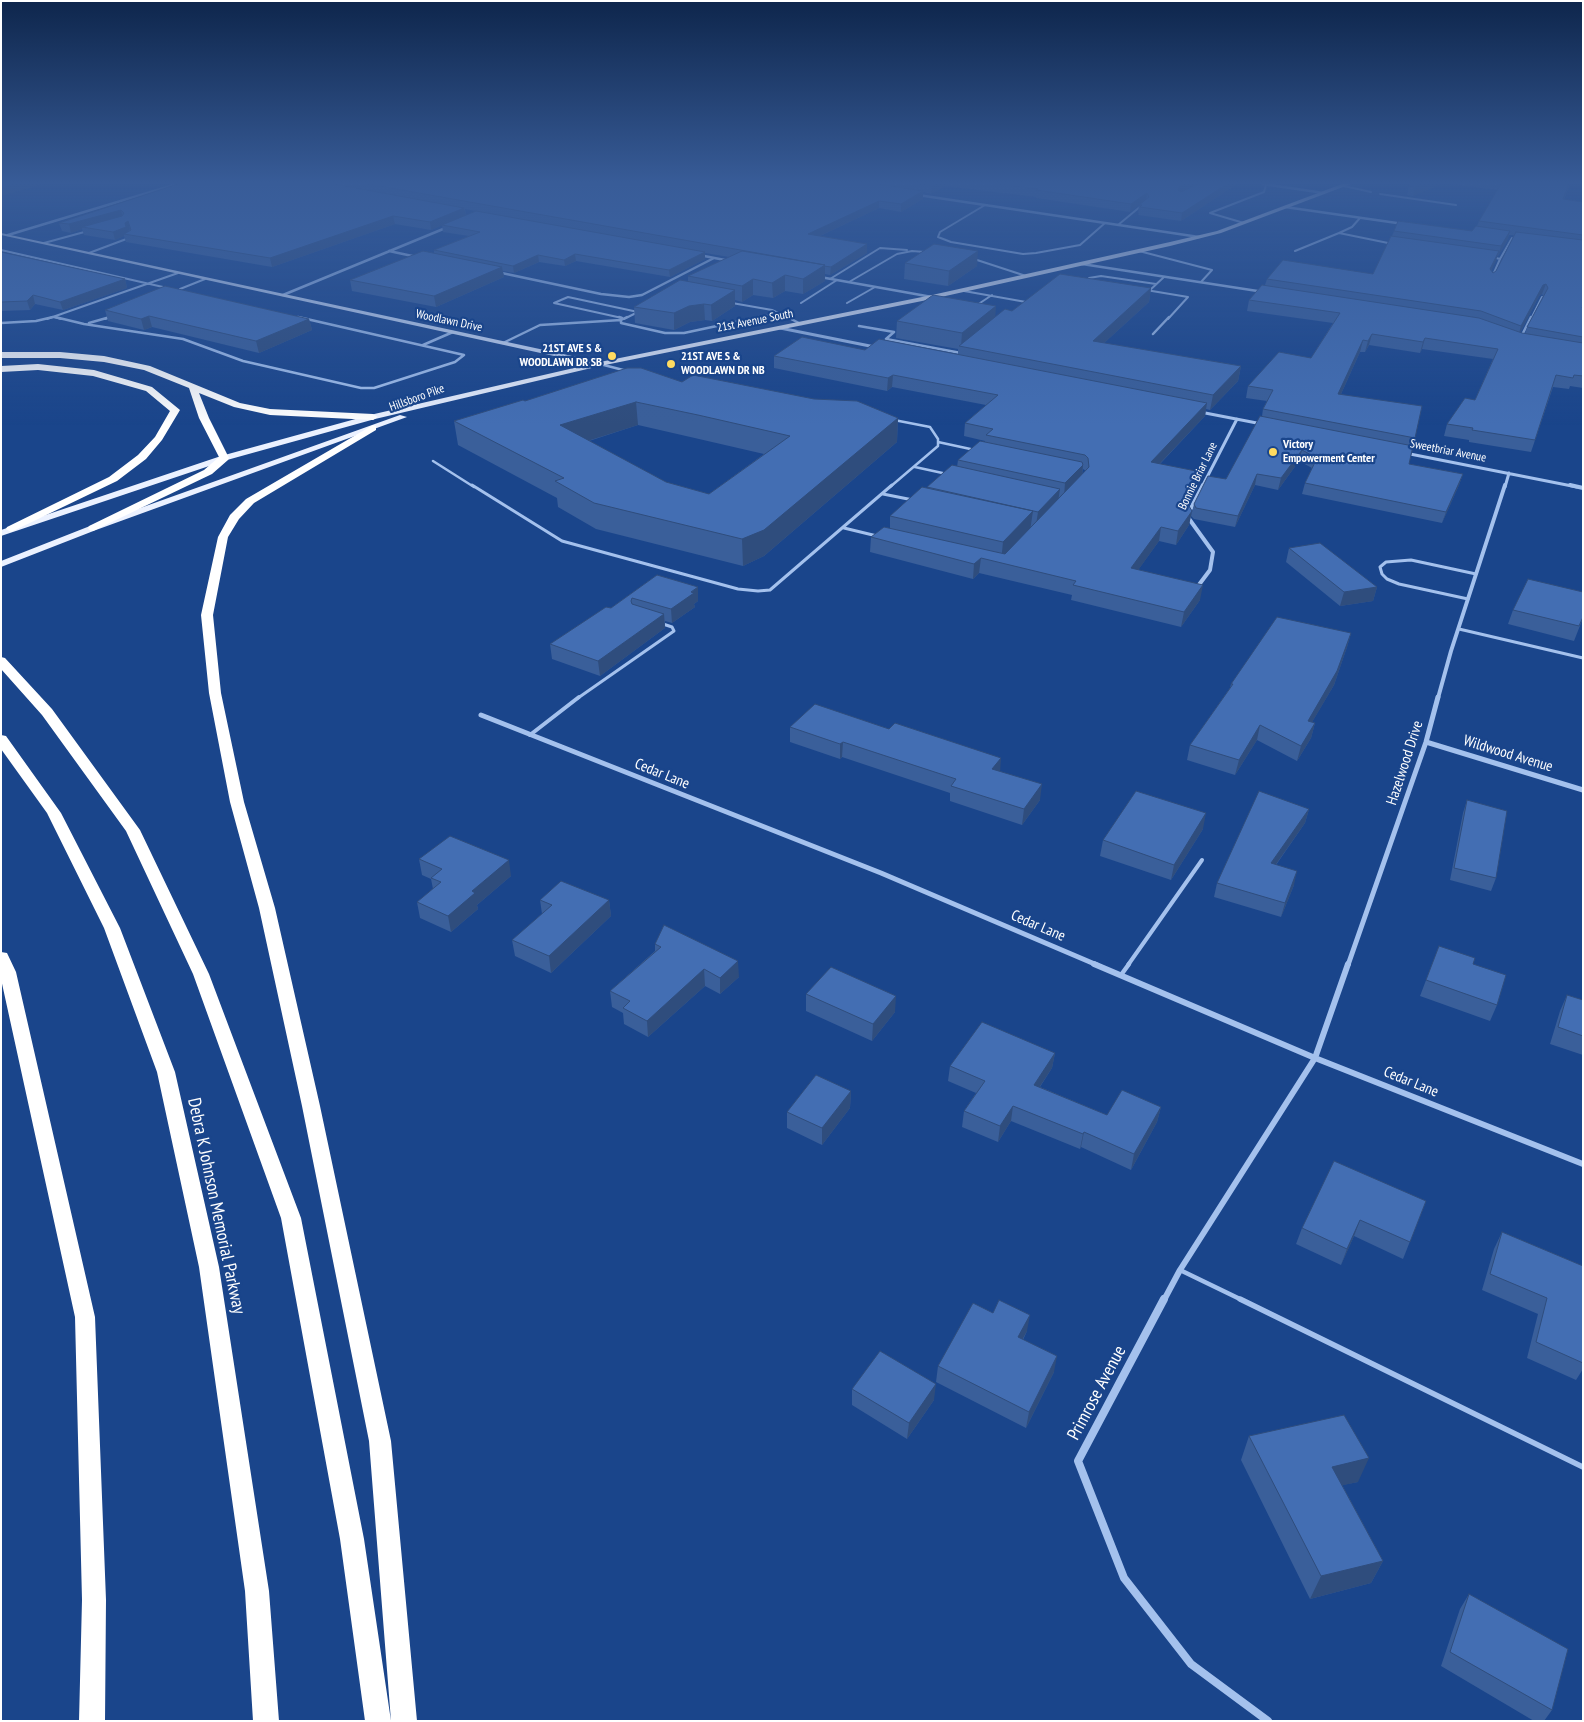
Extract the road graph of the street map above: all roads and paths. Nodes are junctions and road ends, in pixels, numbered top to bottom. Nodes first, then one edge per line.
1 (66, 264) edge
2 (140, 264) edge
3 (356, 264) edge
4 (702, 264) edge
5 (854, 264) edge
6 (879, 264) edge
7 (991, 264) edge
8 (1079, 264) edge
9 (1083, 264) edge
10 (1190, 264) edge
11 (1497, 264) edge
12 (494, 272) edge
13 (178, 273) junction
14 (810, 275) edge
15 (1026, 276) junction
16 (1164, 276) junction
17 (205, 279) junction
18 (830, 279) junction
19 (837, 280) junction
20 (1490, 280) edge
21 (1087, 281) edge
22 (849, 282) junction
23 (1201, 282) junction
24 (151, 283) junction
25 (1156, 284) junction
26 (875, 287) junction
27 (180, 289) junction
28 (1140, 289) edge
29 (961, 290) junction
30 (1148, 291) junction
31 (171, 293) edge
32 (1270, 293) edge
33 (283, 294) junction
34 (992, 295) junction
35 (932, 297) junction
36 (1542, 297) edge
37 (725, 301) edge
38 (801, 303) dead end
39 (847, 303) dead end
40 (1021, 306) edge
41 (972, 309) edge
42 (779, 313) junction
43 (118, 314) edge
44 (54, 317) junction
45 (622, 319) junction
46 (1, 323) edge
47 (84, 324) junction
48 (801, 324) junction
49 (859, 326) dead end
50 (780, 328) junction
51 (453, 332) junction
52 (1153, 334) dead end
53 (1519, 341) edge
54 (503, 343) junction
55 (423, 346) junction
56 (883, 348) edge
57 (1, 355) edge
58 (956, 356) edge
59 (600, 364) junction
60 (1, 369) edge
61 (630, 372) edge
62 (193, 388) junction
63 (454, 398) joint
64 (1199, 411) edge
65 (893, 419) edge
66 (1237, 419) junction
67 (373, 422) junction
68 (1266, 425) edge
69 (938, 442) junction
70 (976, 450) edge
71 (1402, 452) edge
72 (224, 458) junction
73 (433, 461) dead end
74 (915, 467) junction
75 (1509, 473) junction
76 (952, 475) edge
77 (1583, 488) edge
78 (883, 494) junction
79 (922, 502) edge
80 (92, 528) junction
81 (844, 528) junction
82 (11, 529) junction
83 (1, 533) edge
84 (881, 537) edge
85 (1, 564) edge
86 (1476, 574) junction
87 (1194, 590) edge
88 (1468, 599) junction
89 (654, 621) edge
90 (1459, 629) junction
91 (1583, 658) edge
92 (1, 662) edge
93 (481, 715) dead end
94 (530, 735) junction
95 (1, 738) edge
96 (1426, 742) junction
97 (1583, 790) edge
98 (1202, 860) dead end
99 (1, 957) edge
100 (1121, 975) junction
101 (1315, 1058) junction
102 (1583, 1164) edge
103 (1180, 1270) junction
104 (1583, 1466) edge
105 (92, 1721) edge
106 (266, 1721) edge
107 (378, 1721) edge
108 (404, 1721) edge
109 (1268, 1721) edge

1 - 24 lane
2 - 13 main road, Woodlawn Drive
3 - 33 street
4 - 12 street
5 - 18 lane
6 - 22 lane
7 - 15 lane
8 - 15 main road, 21st Avenue South
9 - 16 street
10 - 23 lane
11 - 20 lane
13 - 17 main road, Woodlawn Drive
13 - 24 lane
14 - 18 street
15 - 29 main road, 21st Avenue South
16 - 23 street
16 - 25 lane
17 - 27 lane
17 - 33 main road, Woodlawn Drive
18 - 19 street
19 - 22 street
19 - 38 lane
21 - 25 lane
22 - 26 street
23 - 32 street
24 - 27 lane
24 - 44 lane
25 - 30 lane
26 - 35 street
26 - 39 lane
27 - 31 lane
27 - 55 lane
28 - 30 lane
29 - 34 lane
29 - 35 main road, 21st Avenue South
30 - 52 lane
33 - 51 main road, Woodlawn Drive
34 - 40 lane
34 - 41 lane
35 - 48 main road, 21st Avenue South
36 - 53 lane
37 - 42 lane
42 - 45 lane
42 - 48 lane
43 - 47 lane
44 - 46 lane
44 - 47 lane
45 - 45 lane
45 - 54 lane
47 - 55 lane
48 - 50 main road, 21st Avenue South
49 - 58 lane
50 - 56 street
50 - 59 main road, 21st Avenue South
51 - 54 main road, Woodlawn Drive
51 - 55 lane
54 - 59 main road, Woodlawn Drive
57 - 62 highway
59 - 61 lane
59 - 63 main road, 21st Avenue South
60 - 82 highway
62 - 67 highway
62 - 72 highway
63 - 67 main road, Hillsboro Pike
64 - 66 street
65 - 69 lane
66 - 68 street
66 - 87 street, Bonnie Briar Lane
67 - 72 main road, Hillsboro Pike
67 - 80 main road, Hillsboro Pike
67 - 108 highway
69 - 70 lane
69 - 74 lane
71 - 75 street, Sweetbriar Avenue
72 - 80 highway
72 - 82 main road, Hillsboro Pike
73 - 81 lane
74 - 76 lane
74 - 78 lane
75 - 77 street, Sweetbriar Avenue
75 - 86 street, Hazelwood Drive
78 - 79 lane
78 - 81 lane
80 - 85 main road, Hillsboro Pike
81 - 84 lane
82 - 83 main road, Hillsboro Pike
86 - 88 street, Hazelwood Drive
86 - 88 lane
88 - 90 street, Hazelwood Drive
89 - 94 lane
90 - 91 lane
90 - 96 street, Hazelwood Drive
92 - 107 highway
93 - 94 street, Cedar Lane
94 - 100 street, Cedar Lane
95 - 106 highway, Debra K Johnson Memorial Parkway
96 - 97 street, Wildwood Avenue
96 - 101 street, Hazelwood Drive
98 - 100 lane
99 - 105 highway
100 - 101 street, Cedar Lane
101 - 102 street, Cedar Lane
101 - 103 street, Primrose Avenue
103 - 104 lane
103 - 109 street, Primrose Avenue

